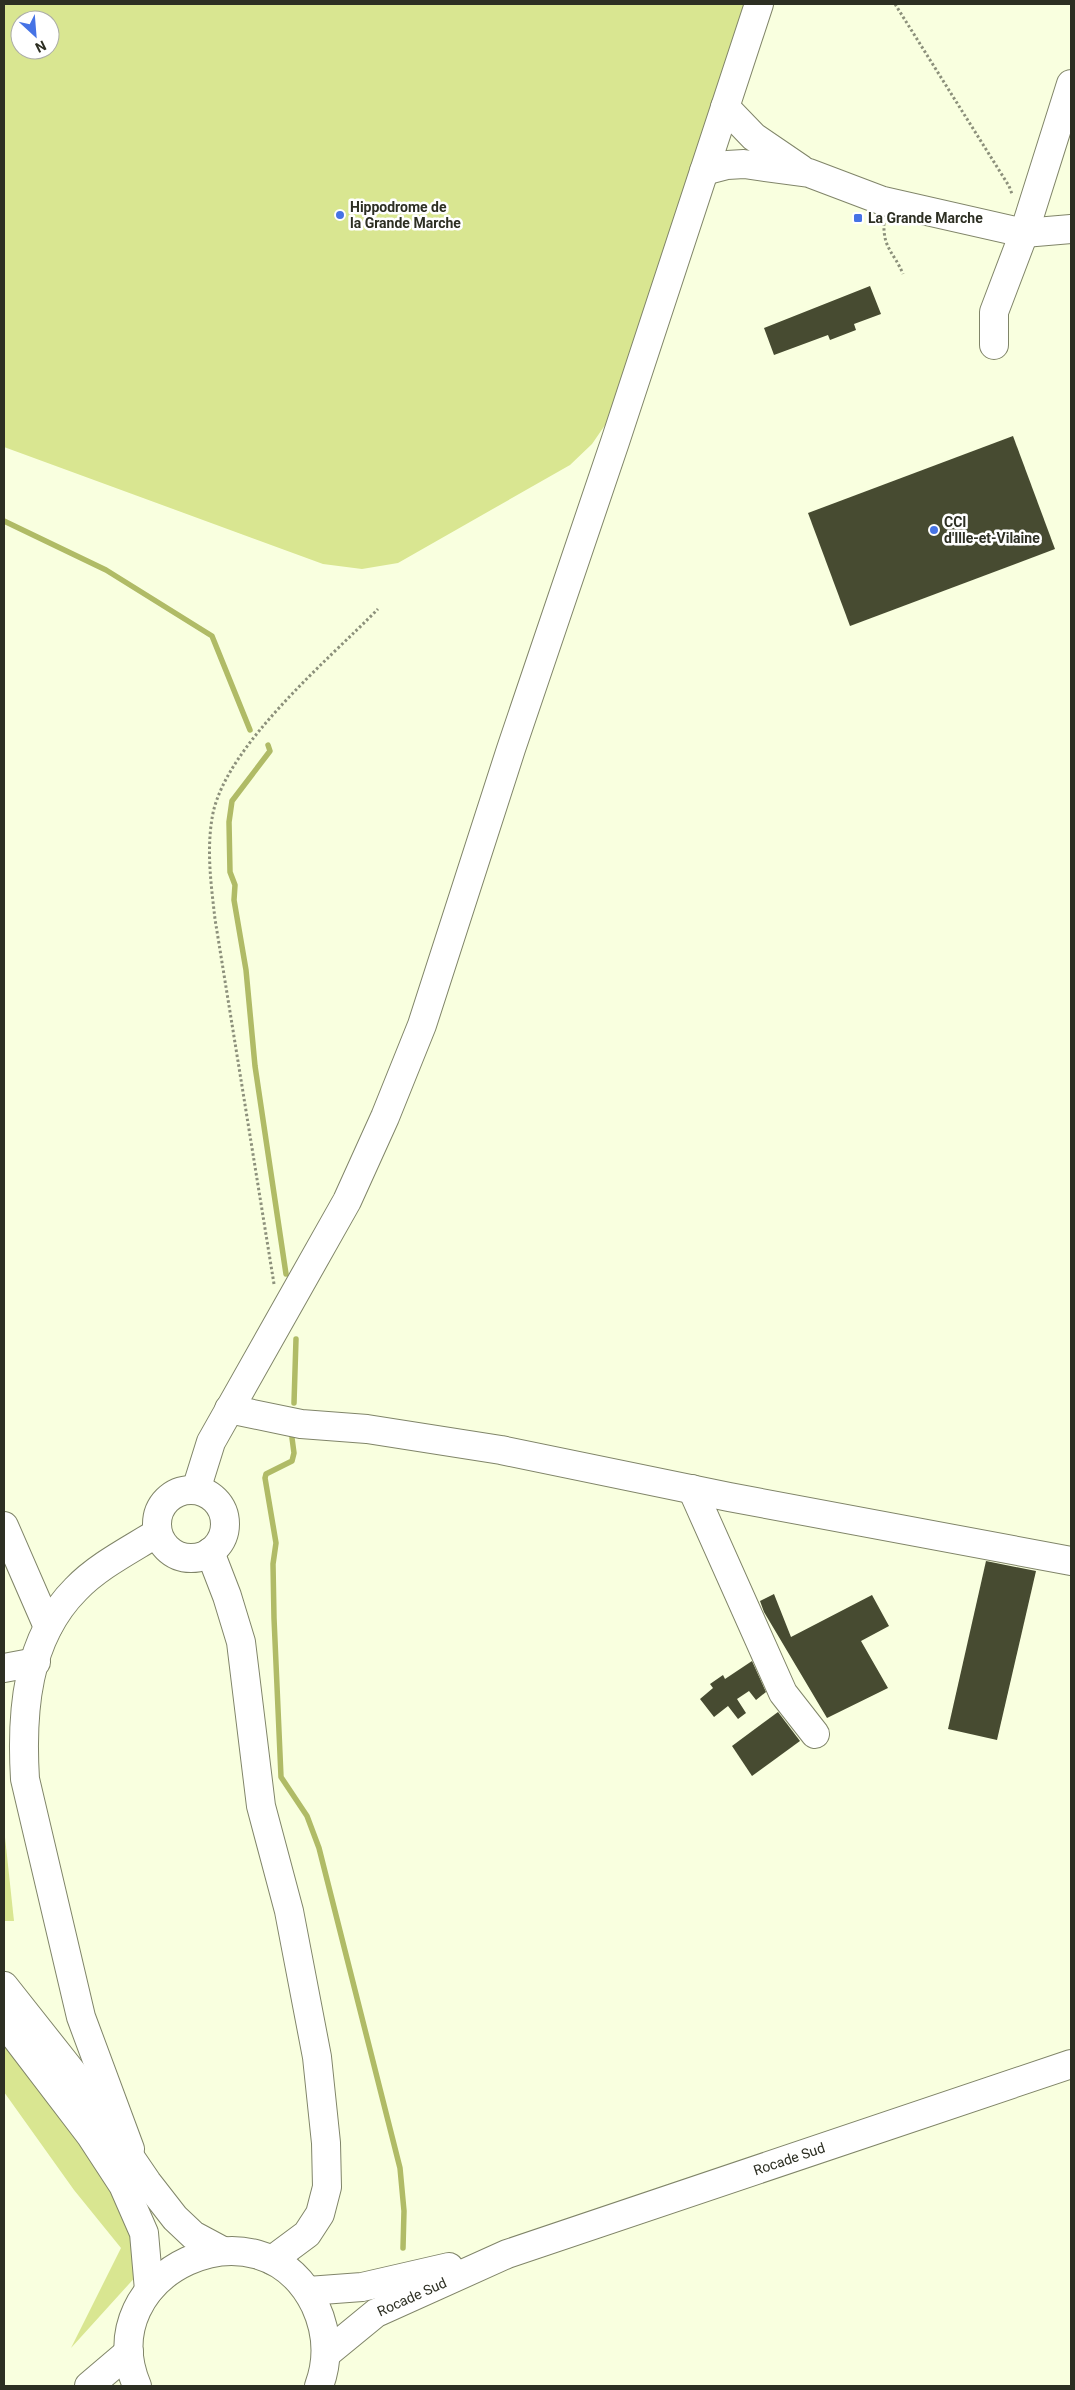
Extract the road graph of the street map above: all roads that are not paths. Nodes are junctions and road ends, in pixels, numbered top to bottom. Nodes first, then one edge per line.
1 (759, 4) edge
2 (1071, 84) edge
3 (726, 107) junction
4 (704, 171) junction
5 (808, 174) junction
6 (948, 215) junction
7 (1071, 229) edge
8 (1024, 233) junction
9 (994, 346) dead end
10 (229, 1409) junction
11 (692, 1489) junction
12 (196, 1490) junction
13 (4, 1526) edge
14 (157, 1533) junction
15 (210, 1552) junction
16 (1071, 1561) edge
17 (48, 1626) junction
18 (36, 1662) junction
19 (4, 1668) edge
20 (815, 1734) dead end
21 (4, 1986) edge
22 (4, 2022) edge
23 (1071, 2064) edge
24 (136, 2164) junction
25 (221, 2250) junction
26 (507, 2254) junction
27 (272, 2260) junction
28 (148, 2290) junction
29 (308, 2291) junction
30 (129, 2352) junction
31 (326, 2354) junction
32 (89, 2386) edge
33 (137, 2386) edge
34 (319, 2386) edge

1 - 3 street
2 - 8 street
3 - 4 street
3 - 5 street
4 - 5 street
4 - 10 street
5 - 6 street
5 - 6 street
6 - 8 street
7 - 8 street
8 - 9 street
10 - 11 street
10 - 12 street
11 - 16 street
11 - 20 street
12 - 14 street
12 - 15 street
13 - 17 street
14 - 15 street
14 - 17 street
15 - 27 street
17 - 18 street
18 - 19 street
18 - 24 street
21 - 24 street
22 - 28 street
23 - 26 street, Rocade Sud
24 - 25 street
25 - 27 street
25 - 28 street
26 - 29 street, Rocade Sud
26 - 31 street, Rocade Sud
27 - 29 street
28 - 30 street
29 - 31 street
30 - 32 street
30 - 33 street
31 - 34 street

